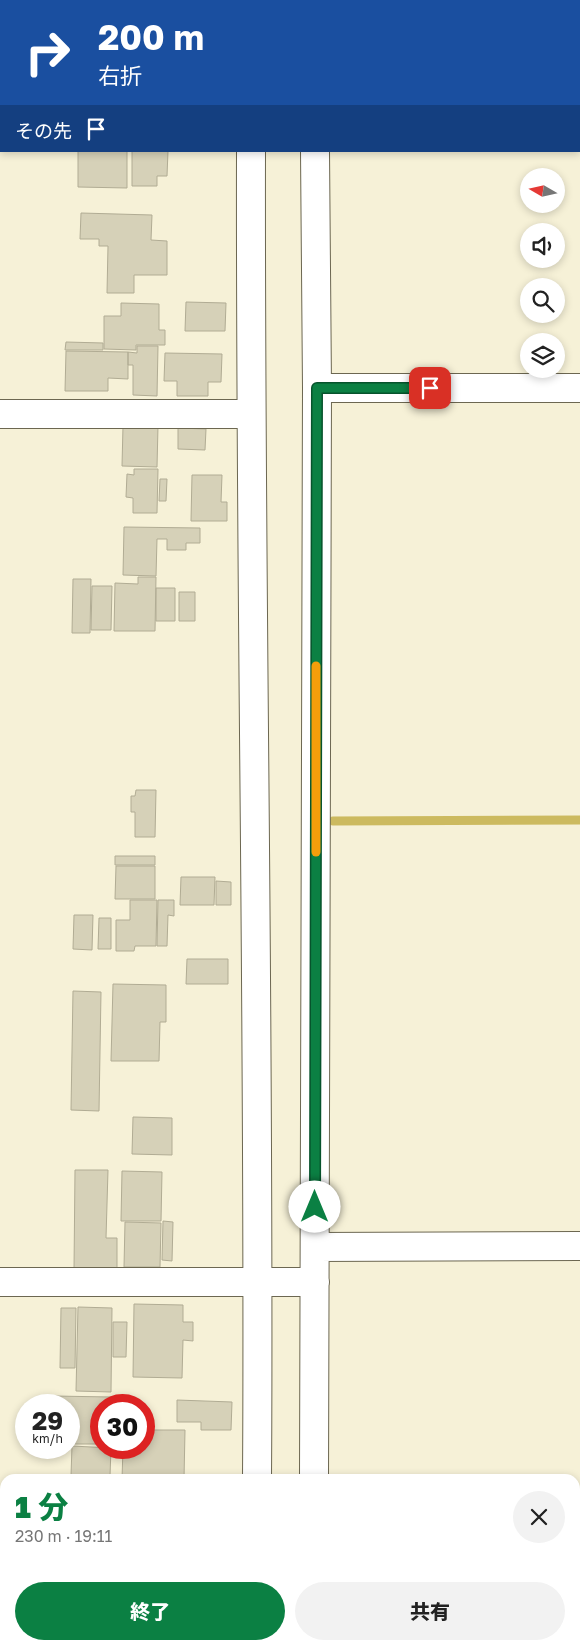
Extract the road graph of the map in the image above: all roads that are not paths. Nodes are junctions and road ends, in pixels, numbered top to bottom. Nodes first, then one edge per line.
1 (251, 152) edge
2 (315, 152) edge
3 (317, 388) junction
4 (580, 388) edge
5 (0, 414) edge
6 (251, 414) junction
7 (580, 1246) edge
8 (315, 1247) junction
9 (0, 1282) edge
10 (259, 1282) junction
11 (315, 1282) junction
12 (257, 1474) edge
13 (314, 1474) edge

1 - 6 street
2 - 3 street
3 - 4 street
3 - 8 street
5 - 6 street
6 - 10 street
7 - 8 street
8 - 11 street
9 - 10 street
10 - 11 street
10 - 12 street
11 - 13 street

